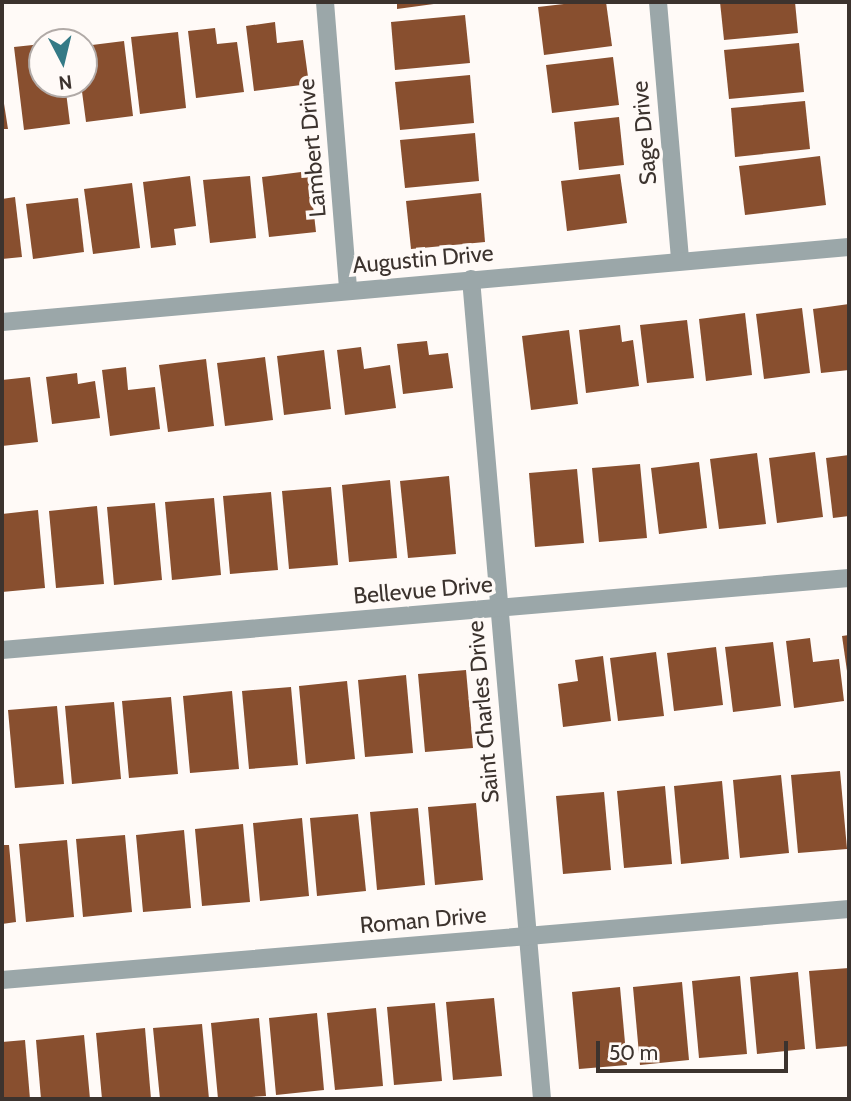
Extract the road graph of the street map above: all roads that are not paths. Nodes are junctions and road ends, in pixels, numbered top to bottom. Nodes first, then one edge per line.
1 (325, 2) edge
2 (658, 2) edge
3 (849, 247) edge
4 (680, 261) junction
5 (471, 279) junction
6 (348, 291) junction
7 (2, 322) edge
8 (849, 578) edge
9 (498, 608) junction
10 (2, 650) edge
11 (849, 909) edge
12 (528, 936) junction
13 (2, 980) edge
14 (542, 1099) edge

1 - 6 street, Lambert Drive
2 - 4 street, Sage Drive
3 - 4 street, Augustin Drive
4 - 5 street, Augustin Drive
5 - 6 street, Augustin Drive
5 - 9 street, Saint Charles Drive
6 - 7 street, Augustin Drive
8 - 9 street, Bellevue Drive
9 - 10 street, Bellevue Drive
9 - 12 street, Saint Charles Drive
11 - 12 street, Roman Drive
12 - 13 street, Roman Drive
12 - 14 street, Saint Charles Drive

